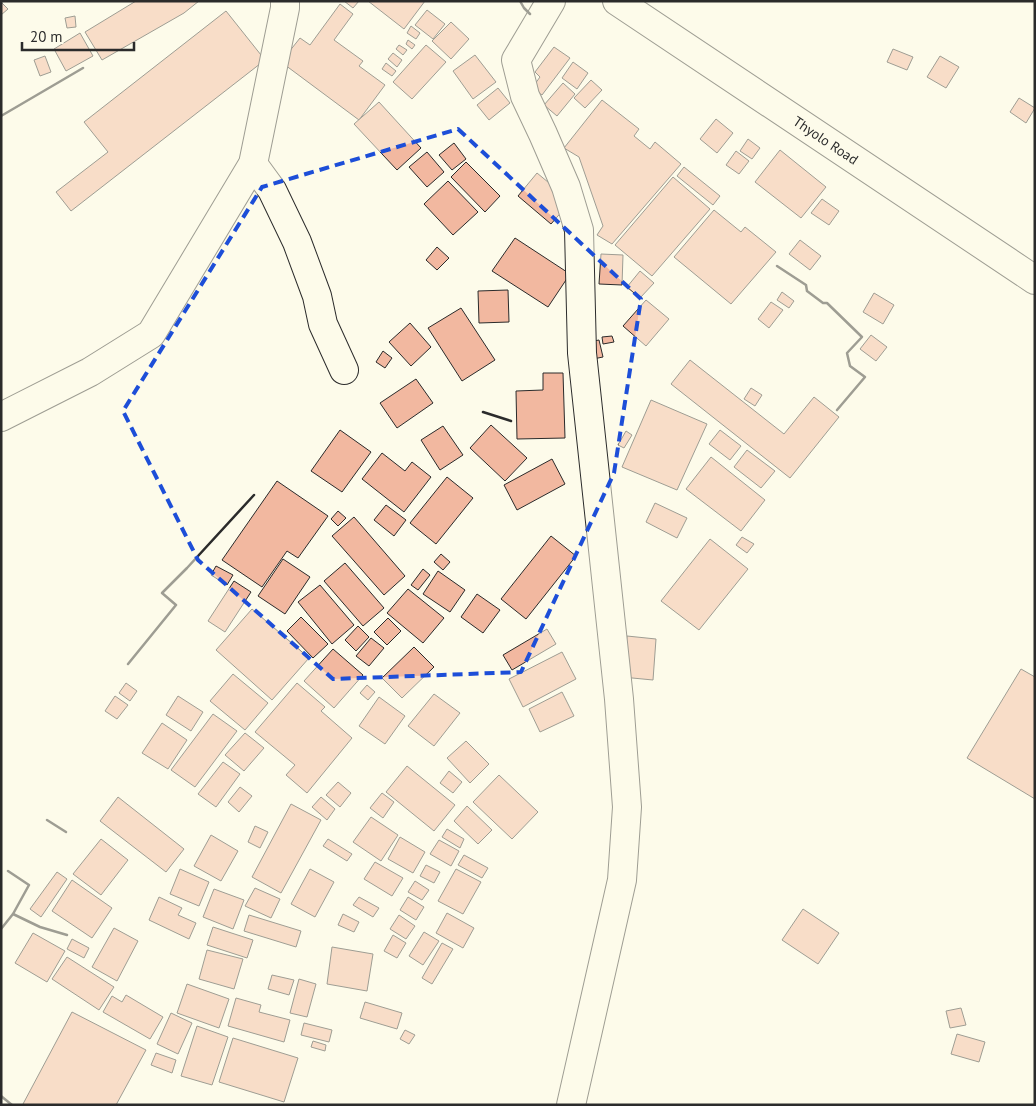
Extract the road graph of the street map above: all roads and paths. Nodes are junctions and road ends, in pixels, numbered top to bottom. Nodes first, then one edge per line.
1 (285, 1) edge
2 (551, 1) edge
3 (617, 1) edge
4 (253, 164) junction
5 (1035, 280) edge
6 (344, 370) dead end
7 (1, 417) edge
8 (571, 1105) edge

1 - 4 main road
2 - 8 main road
3 - 5 main road, Thyolo Road
4 - 6 main road
4 - 7 main road

